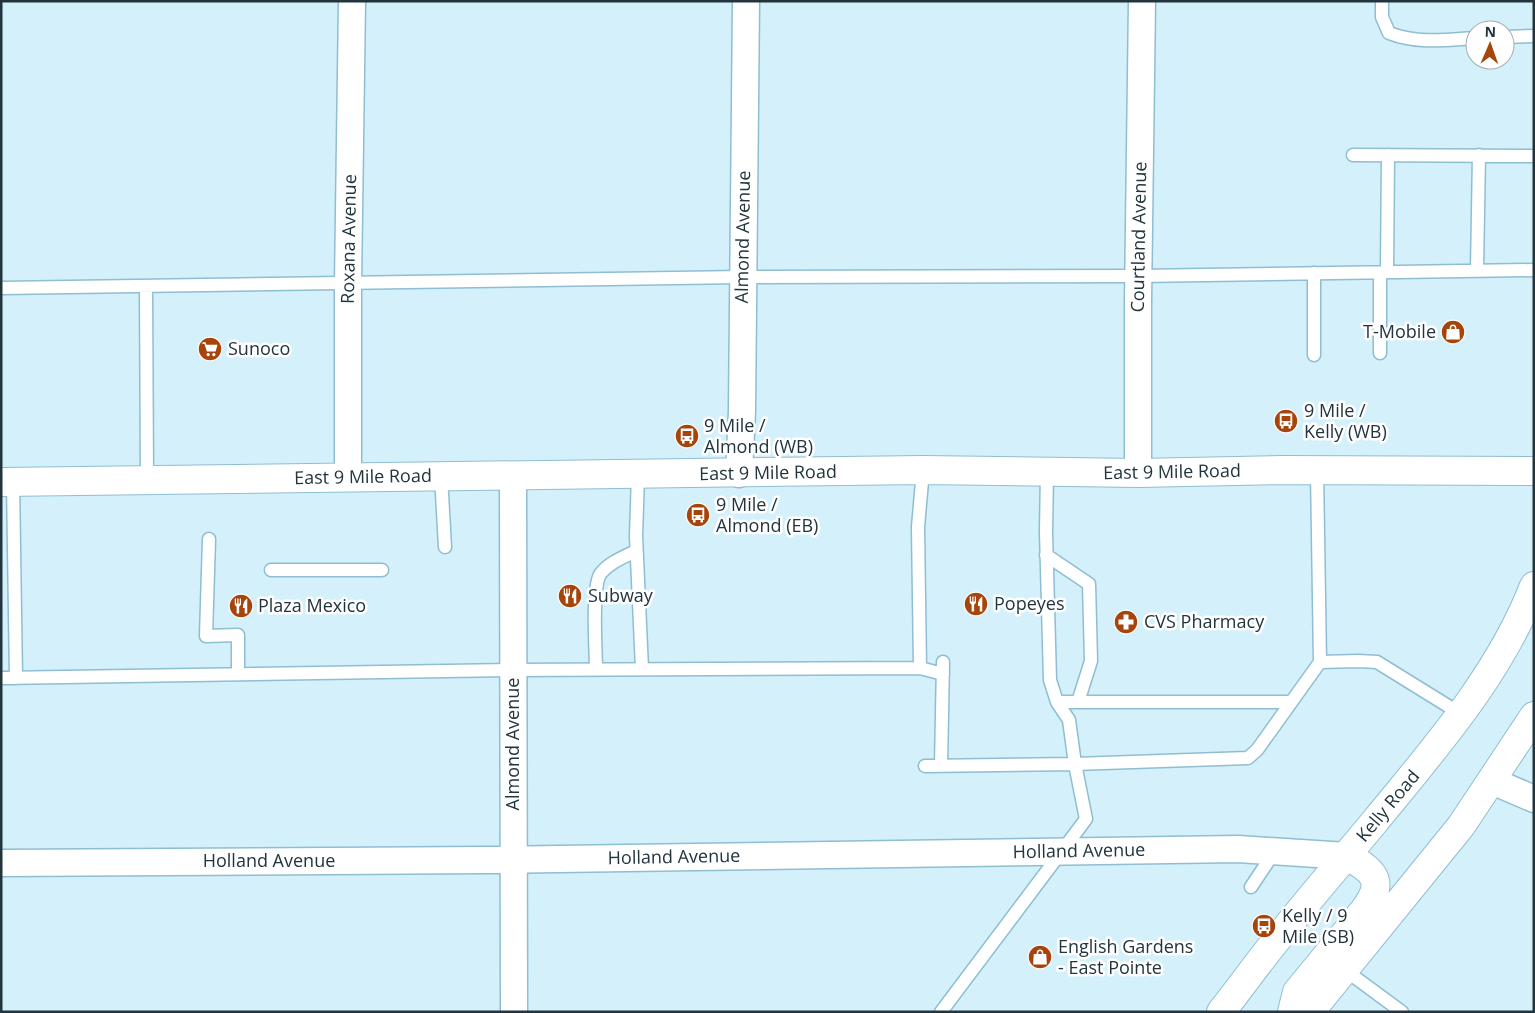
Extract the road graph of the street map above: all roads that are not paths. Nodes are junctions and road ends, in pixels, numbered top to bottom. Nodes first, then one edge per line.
1 (352, 1) edge
2 (746, 1) edge
3 (1142, 1) edge
4 (1382, 1) edge
5 (1534, 36) edge
6 (1515, 37) edge
7 (1465, 39) edge
8 (1353, 154) dead end
9 (1388, 155) junction
10 (1479, 156) junction
11 (1534, 156) edge
12 (1477, 270) junction
13 (1534, 270) edge
14 (1314, 273) junction
15 (1383, 273) junction
16 (1139, 276) junction
17 (742, 278) junction
18 (348, 284) junction
19 (146, 286) junction
20 (1, 288) edge
21 (1380, 353) dead end
22 (1314, 355) dead end
23 (923, 470) junction
24 (1317, 470) junction
25 (1534, 470) edge
26 (1047, 472) junction
27 (1138, 473) junction
28 (638, 474) junction
29 (740, 474) junction
30 (441, 476) junction
31 (513, 476) junction
32 (348, 477) junction
33 (147, 480) junction
34 (7, 482) edge
35 (209, 539) dead end
36 (445, 547) dead end
37 (636, 551) junction
38 (1046, 555) junction
39 (271, 570) dead end
40 (382, 570) dead end
41 (1534, 586) edge
42 (1320, 662) junction
43 (920, 668) junction
44 (596, 669) junction
45 (642, 669) junction
46 (513, 670) junction
47 (238, 674) junction
48 (1, 678) edge
49 (16, 678) junction
50 (1057, 702) junction
51 (1078, 702) junction
52 (1291, 702) junction
53 (1461, 714) junction
54 (1534, 716) edge
55 (1075, 764) junction
56 (925, 766) dead end
57 (941, 766) junction
58 (1492, 781) junction
59 (1534, 798) edge
60 (1063, 851) junction
61 (1275, 851) junction
62 (1347, 856) junction
63 (513, 859) junction
64 (1, 863) edge
65 (1251, 887) dead end
66 (1344, 970) junction
67 (1226, 1008) edge
68 (514, 1012) edge
69 (940, 1012) edge
70 (1292, 1012) edge
71 (1310, 1012) edge
72 (1402, 1012) edge

1 - 18 street, Roxana Avenue
2 - 17 street, Almond Avenue
3 - 16 street, Courtland Avenue
4 - 7 lane
5 - 6 lane
8 - 9 lane
9 - 10 lane
9 - 15 lane
10 - 11 lane
10 - 12 lane
12 - 13 lane
12 - 15 lane
14 - 15 lane
14 - 16 lane
14 - 22 lane
15 - 21 lane
16 - 17 lane
16 - 27 street, Courtland Avenue
17 - 18 lane
17 - 29 street, Almond Avenue
18 - 19 lane
18 - 32 street, Roxana Avenue
19 - 20 lane
19 - 33 lane
23 - 26 main road, East 9 Mile Road
23 - 29 main road, East 9 Mile Road
23 - 43 lane
24 - 25 main road, East 9 Mile Road
24 - 27 main road, East 9 Mile Road
24 - 42 lane
26 - 27 main road, East 9 Mile Road
26 - 38 lane
28 - 29 main road, East 9 Mile Road
28 - 31 main road, East 9 Mile Road
28 - 37 lane
30 - 31 main road, East 9 Mile Road
30 - 32 main road, East 9 Mile Road
30 - 36 lane
31 - 46 street, Almond Avenue
32 - 33 main road, East 9 Mile Road
33 - 34 main road, East 9 Mile Road
34 - 49 lane
35 - 47 lane
37 - 44 lane
37 - 45 lane
38 - 50 lane
38 - 51 lane
39 - 40 lane
41 - 53 main road, Kelly Road
42 - 52 lane
42 - 53 lane
43 - 45 lane
43 - 57 lane
44 - 45 lane
44 - 46 lane
46 - 47 lane
46 - 63 street, Almond Avenue
47 - 49 lane
48 - 49 lane
50 - 51 lane
50 - 55 lane
51 - 52 lane
52 - 55 lane
53 - 62 main road, Kelly Road
54 - 58 main road
55 - 57 lane
55 - 60 lane
56 - 57 lane
58 - 59 street
58 - 66 main road
60 - 61 street, Holland Avenue
60 - 63 street, Holland Avenue
60 - 69 lane
61 - 62 street, Holland Avenue
61 - 65 lane
62 - 67 main road, Kelly Road
62 - 70 main road
63 - 64 street, Holland Avenue
63 - 68 street, Almond Avenue
66 - 71 main road
66 - 72 lane

